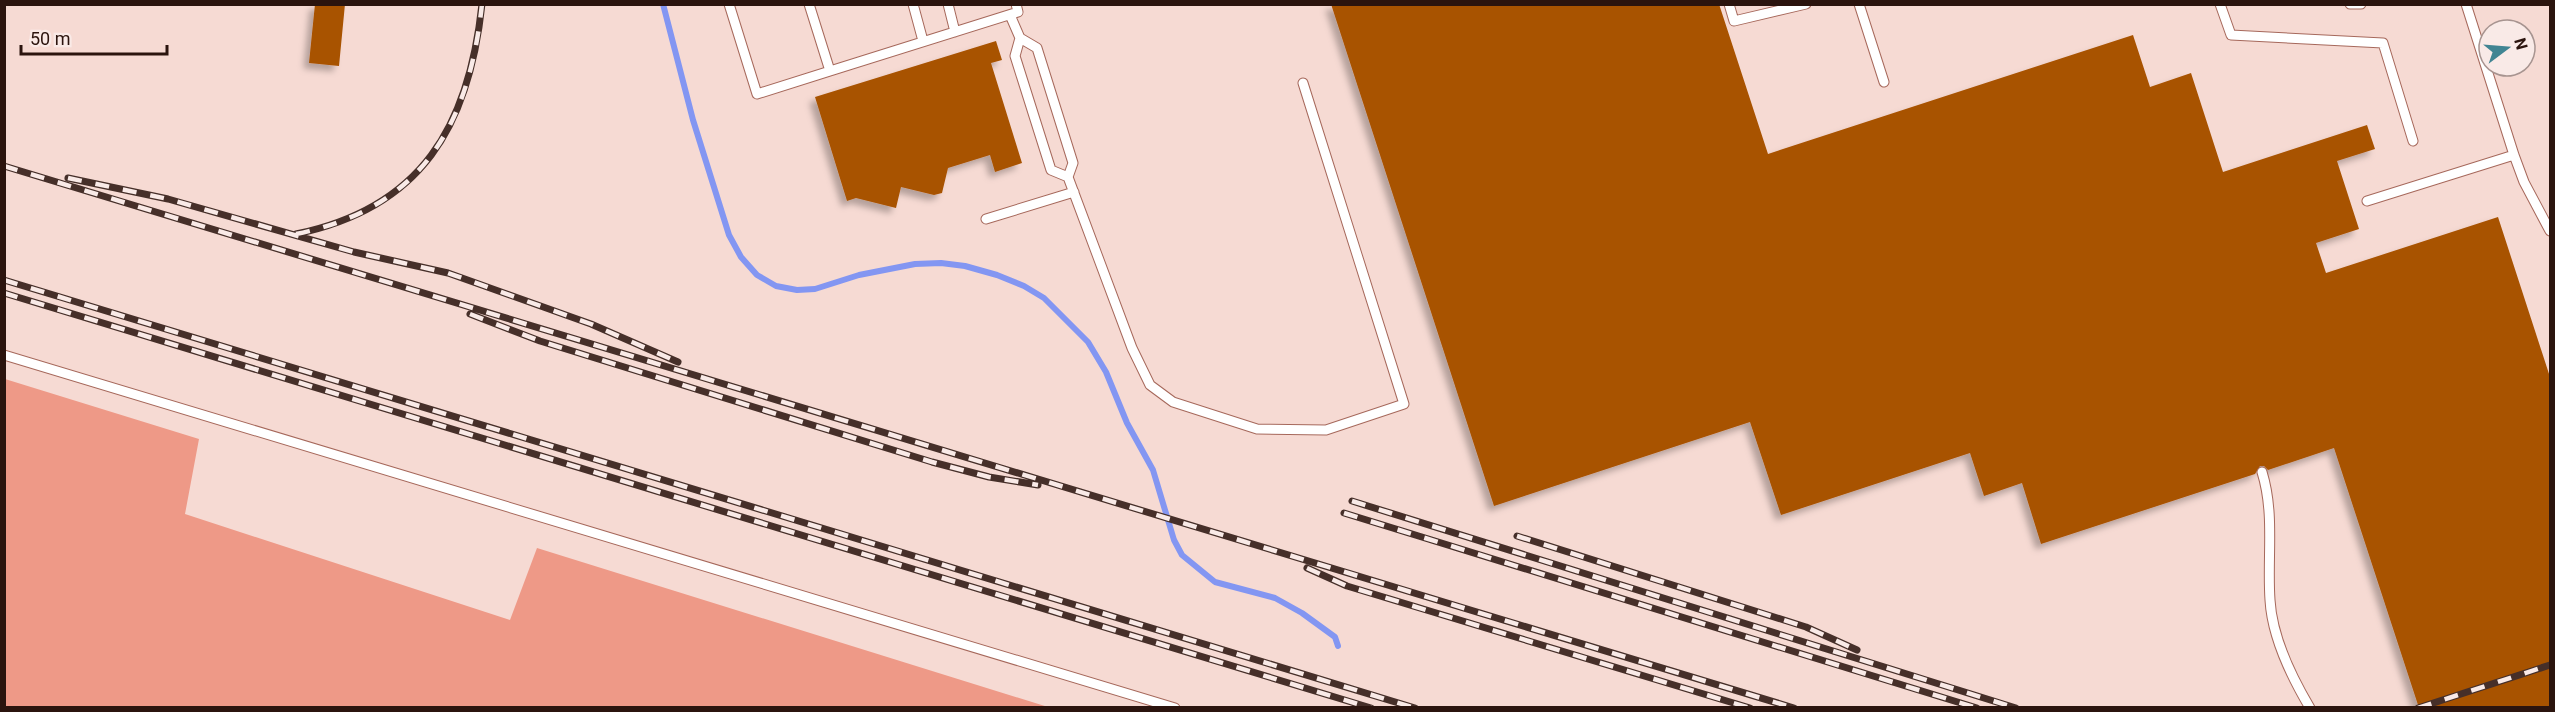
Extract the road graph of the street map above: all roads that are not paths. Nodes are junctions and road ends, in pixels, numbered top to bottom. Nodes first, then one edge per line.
1 (729, 4) edge
2 (809, 4) edge
3 (913, 4) edge
4 (948, 4) edge
5 (1016, 4) edge
6 (1729, 4) edge
7 (1806, 4) edge
8 (1859, 4) edge
9 (2220, 4) edge
10 (2350, 4) edge
11 (2361, 4) edge
12 (2466, 4) edge
13 (1010, 15) junction
14 (955, 32) junction
15 (1020, 38) junction
16 (923, 41) junction
17 (830, 71) junction
18 (1884, 82) dead end
19 (1303, 83) dead end
20 (2412, 141) dead end
21 (2514, 155) junction
22 (1068, 177) junction
23 (1074, 192) junction
24 (2367, 201) dead end
25 (986, 219) dead end
26 (2550, 231) edge
27 (4, 355) edge
28 (2262, 472) dead end
29 (1175, 708) edge
30 (2310, 708) edge

1 - 17 lane
2 - 17 lane
3 - 16 lane
4 - 14 lane
5 - 13 lane
6 - 7 lane
8 - 18 lane
9 - 20 lane
10 - 11 lane
12 - 21 lane
13 - 14 lane
13 - 15 lane
14 - 16 lane
15 - 22 lane
15 - 22 lane
16 - 17 lane
19 - 23 lane
21 - 24 lane
21 - 26 lane
22 - 23 lane
23 - 25 lane
27 - 29 lane
28 - 30 lane

